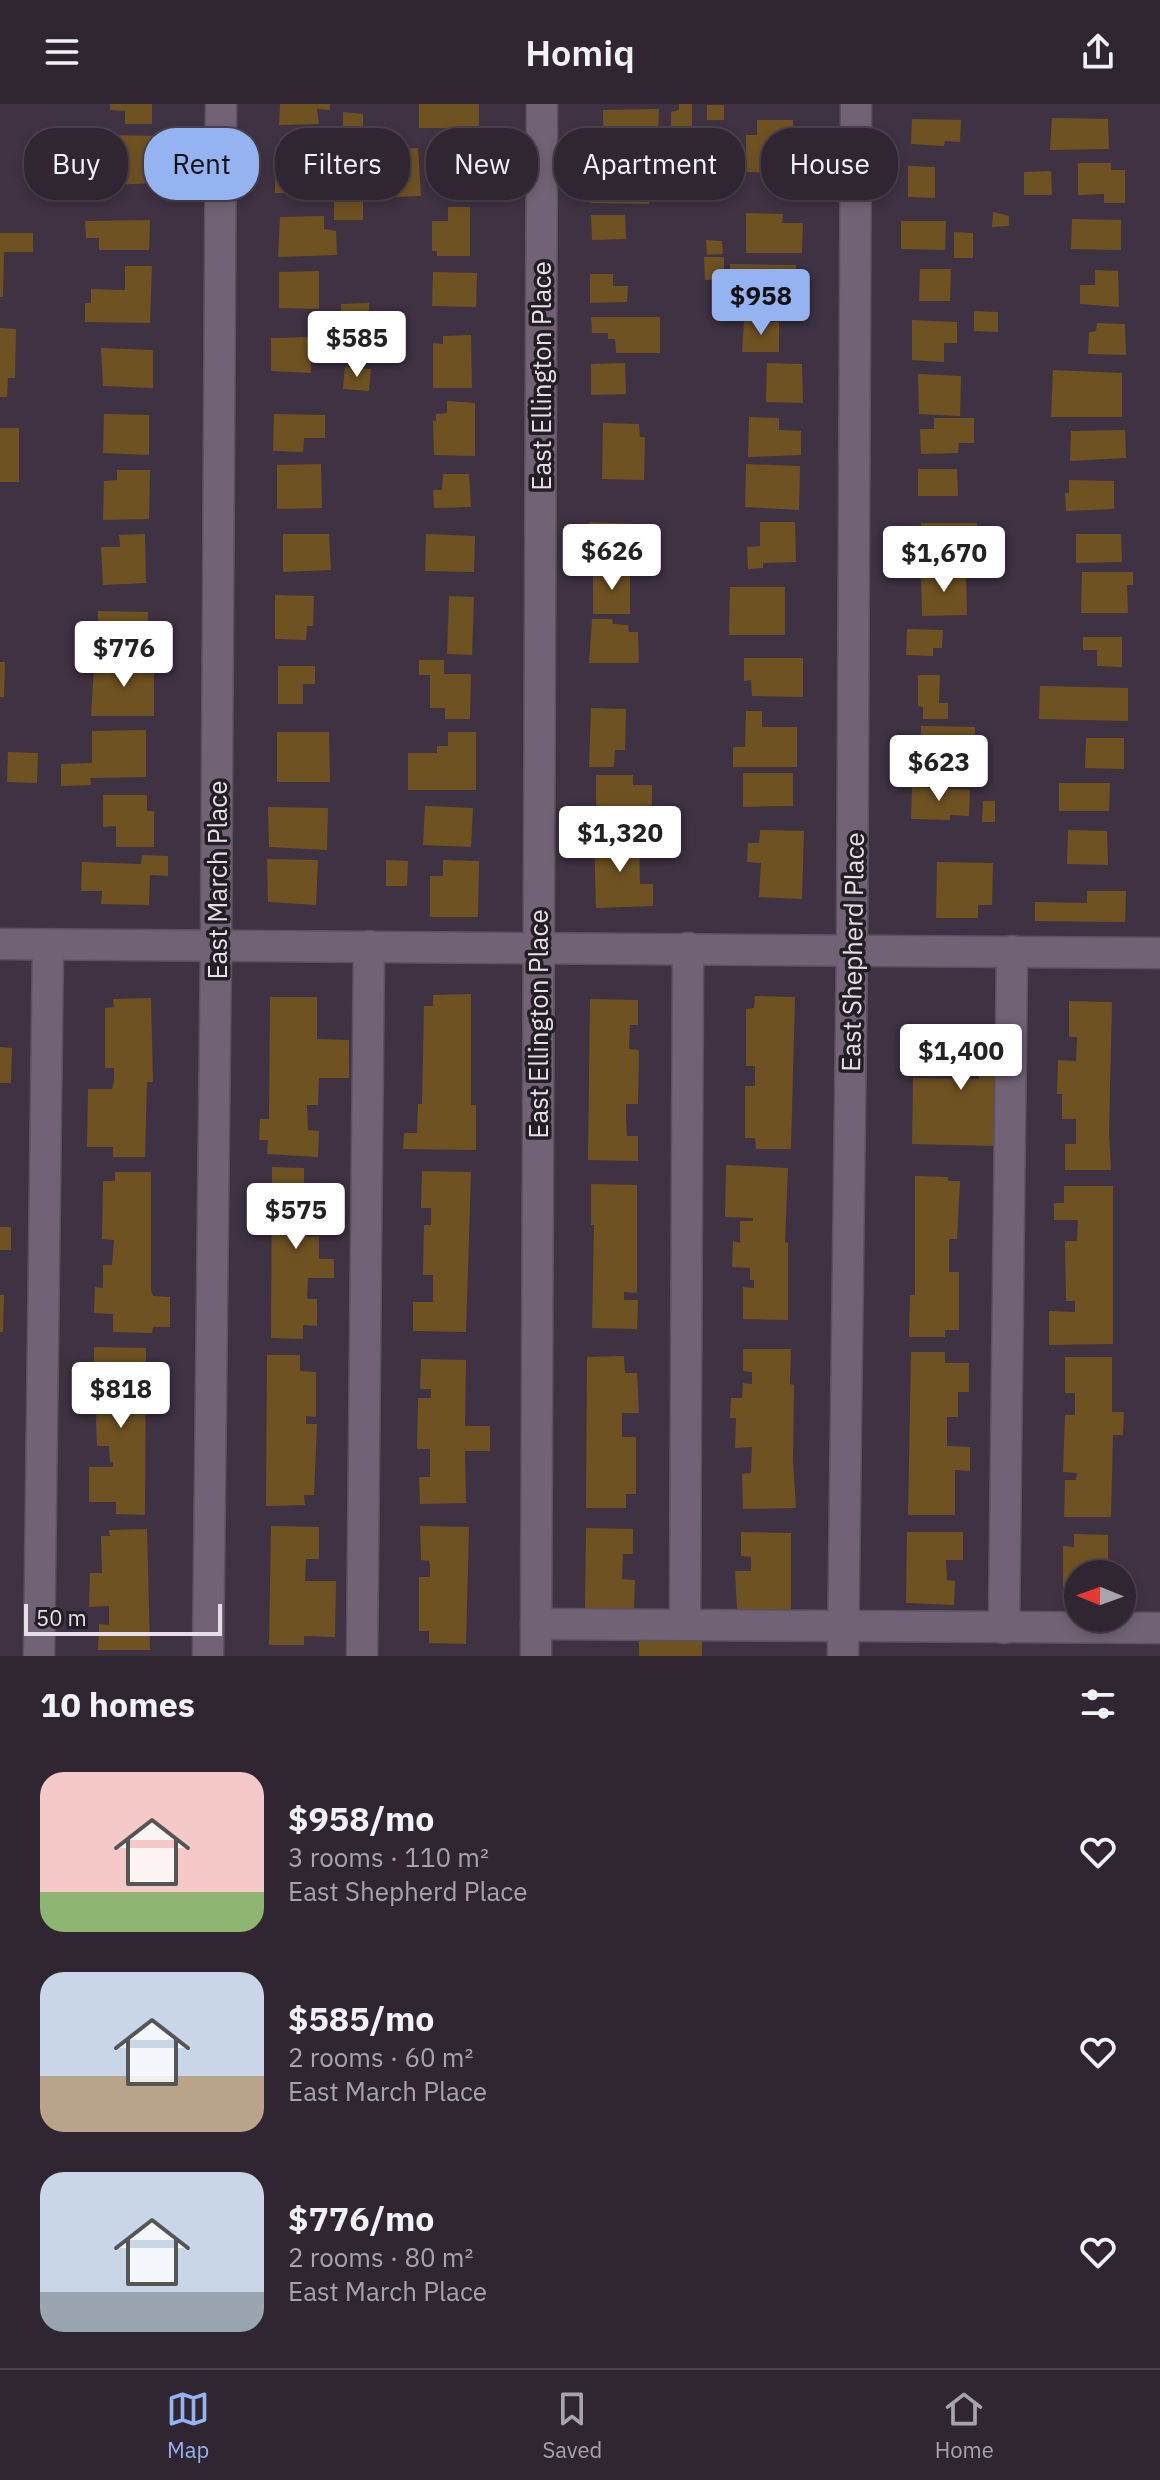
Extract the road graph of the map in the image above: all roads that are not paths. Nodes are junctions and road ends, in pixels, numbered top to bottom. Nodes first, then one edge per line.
1 (221, 104) edge
2 (542, 104) edge
3 (856, 104) edge
4 (0, 944) edge
5 (48, 945) junction
6 (216, 946) junction
7 (369, 946) junction
8 (539, 947) junction
9 (688, 948) junction
10 (852, 949) junction
11 (1012, 951) junction
12 (1160, 953) edge
13 (536, 1624) junction
14 (685, 1625) junction
15 (1004, 1628) junction
16 (1160, 1628) edge
17 (843, 1641) edge
18 (39, 1656) edge
19 (208, 1656) edge
20 (362, 1656) edge
21 (536, 1656) edge

1 - 6 street, East March Place
2 - 8 street, East Ellington Place
3 - 10 street, East Shepherd Place
4 - 5 street
5 - 6 street
5 - 18 street
6 - 7 street
6 - 19 street, East March Place
7 - 8 street
7 - 20 street
8 - 9 street
8 - 13 street, East Ellington Place
9 - 10 street
9 - 14 street
10 - 11 street
10 - 17 street, East Shepherd Place
11 - 12 street
11 - 15 street
13 - 14 street
13 - 21 street, East Ellington Place
14 - 17 street
15 - 16 street
15 - 17 street

